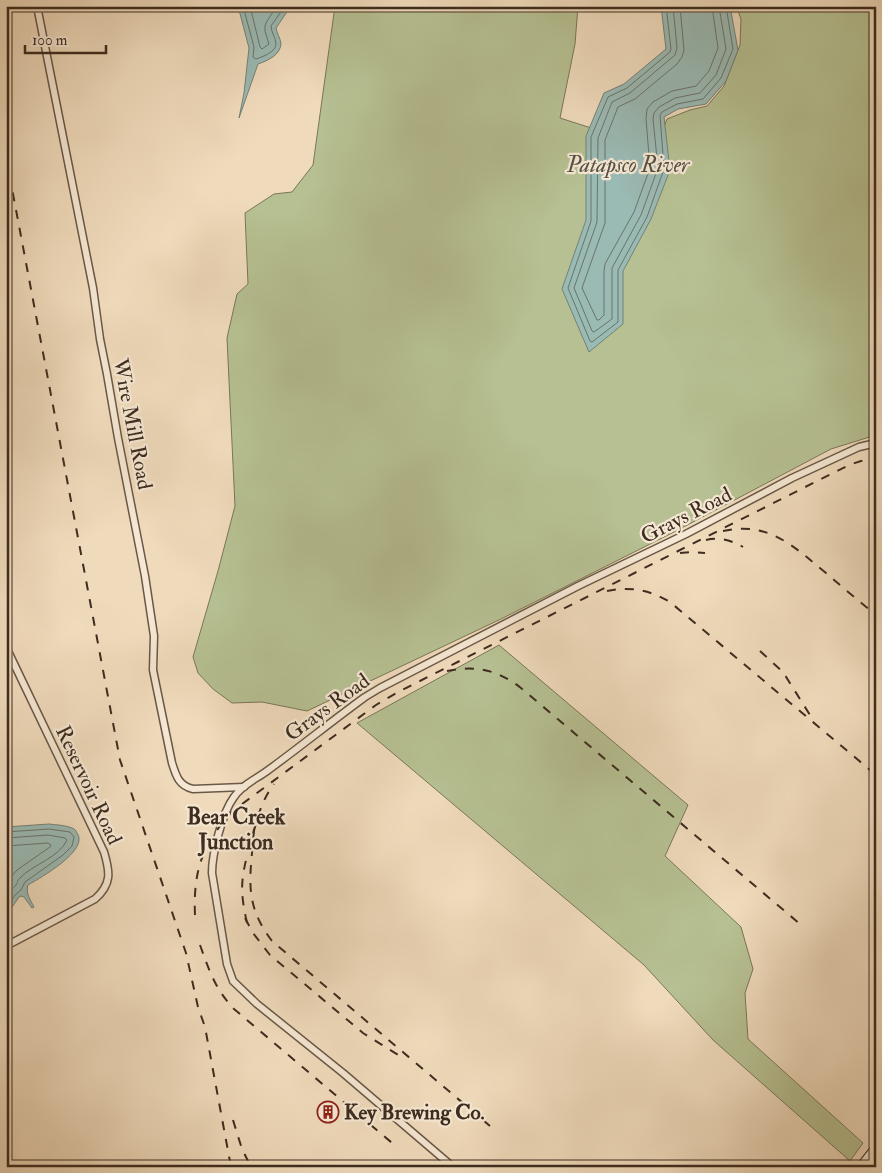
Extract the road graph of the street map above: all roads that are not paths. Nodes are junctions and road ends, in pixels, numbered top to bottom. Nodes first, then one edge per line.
1 (38, 6) edge
2 (876, 443) edge
3 (6, 647) edge
4 (244, 786) junction
5 (6, 946) edge
6 (876, 1148) edge
7 (453, 1166) edge
8 (860, 1167) edge

1 - 4 street, Wire Mill Road
2 - 4 street, Grays Road
3 - 5 street, Reservoir Road
4 - 7 street, Grays Road
6 - 8 main road

